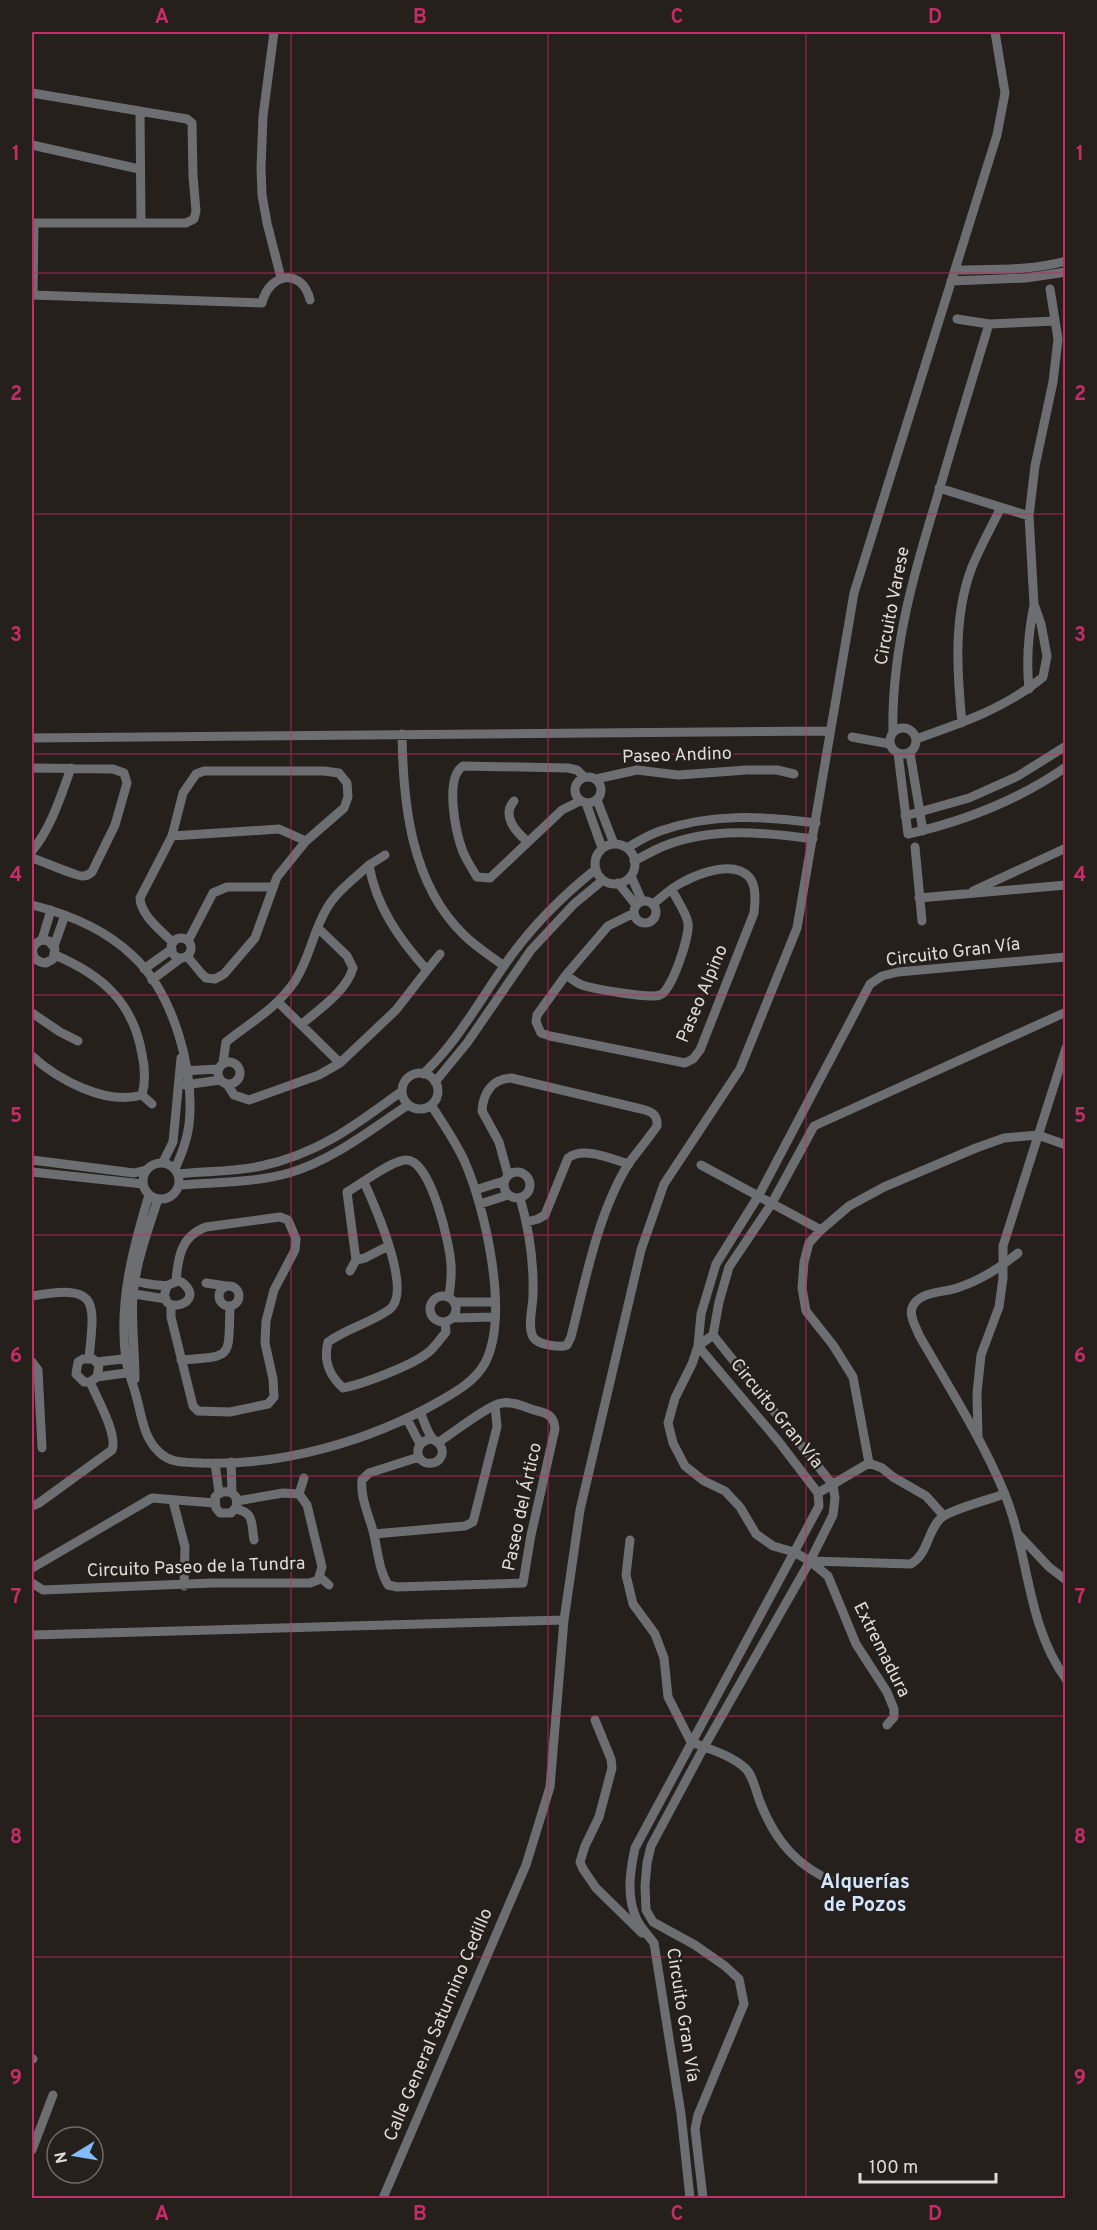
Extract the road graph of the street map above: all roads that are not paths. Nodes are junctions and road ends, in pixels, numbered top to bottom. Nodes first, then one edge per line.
1 (274, 32) edge
2 (995, 32) edge
3 (32, 93) edge
4 (140, 111) junction
5 (32, 145) edge
6 (139, 169) junction
7 (33, 223) edge
8 (141, 223) junction
9 (1065, 261) edge
10 (32, 264) edge
11 (955, 270) junction
12 (1065, 272) edge
13 (281, 278) junction
14 (951, 281) junction
15 (1050, 289) dead end
16 (32, 296) edge
17 (310, 300) dead end
18 (957, 319) dead end
19 (1055, 321) junction
20 (989, 324) junction
21 (939, 488) junction
22 (1000, 509) junction
23 (1029, 516) junction
24 (1034, 604) junction
25 (1029, 689) junction
26 (962, 723) junction
27 (829, 730) junction
28 (893, 732) junction
29 (402, 734) junction
30 (32, 738) edge
31 (852, 738) dead end
32 (916, 739) junction
33 (890, 744) junction
34 (1065, 746) edge
35 (897, 753) junction
36 (910, 753) junction
37 (1065, 767) edge
38 (32, 768) edge
39 (71, 768) junction
40 (794, 774) dead end
41 (584, 777) junction
42 (596, 779) junction
43 (597, 800) junction
44 (514, 801) dead end
45 (583, 802) junction
46 (920, 812) junction
47 (905, 816) junction
48 (816, 823) junction
49 (923, 831) junction
50 (172, 836) junction
51 (813, 839) junction
52 (306, 841) junction
53 (528, 842) junction
54 (614, 844) junction
55 (915, 847) dead end
56 (602, 848) junction
57 (627, 848) junction
58 (1065, 848) edge
59 (32, 851) edge
60 (385, 855) dead end
61 (32, 858) edge
62 (634, 861) junction
63 (369, 865) junction
64 (596, 869) junction
65 (630, 876) junction
66 (603, 879) junction
67 (618, 883) junction
68 (1065, 885) edge
69 (273, 887) junction
70 (672, 890) junction
71 (969, 894) junction
72 (919, 898) junction
73 (653, 904) junction
74 (32, 905) edge
75 (638, 906) junction
76 (51, 910) junction
77 (65, 915) junction
78 (922, 921) dead end
79 (318, 928) junction
80 (42, 940) junction
81 (188, 941) junction
82 (172, 946) junction
83 (32, 949) edge
84 (55, 950) junction
85 (440, 954) dead end
86 (184, 957) junction
87 (1065, 957) edge
88 (504, 966) junction
89 (144, 969) junction
90 (427, 970) junction
91 (566, 975) junction
92 (152, 980) junction
93 (278, 1002) junction
94 (1065, 1003) edge
95 (32, 1012) edge
96 (1065, 1015) edge
97 (301, 1024) junction
98 (78, 1041) dead end
99 (1065, 1048) edge
100 (32, 1056) edge
101 (340, 1063) junction
102 (221, 1066) junction
103 (184, 1071) junction
104 (423, 1074) junction
105 (224, 1082) junction
106 (435, 1082) junction
107 (184, 1085) junction
108 (402, 1091) junction
109 (142, 1095) junction
110 (152, 1104) dead end
111 (408, 1105) junction
112 (431, 1105) junction
113 (800, 1118) junction
114 (814, 1126) junction
115 (1038, 1135) junction
116 (1065, 1145) edge
117 (32, 1160) edge
118 (164, 1162) junction
119 (629, 1164) junction
120 (701, 1165) dead end
121 (146, 1170) junction
122 (177, 1172) junction
123 (32, 1173) edge
124 (506, 1178) junction
125 (364, 1182) junction
126 (143, 1184) junction
127 (179, 1185) junction
128 (475, 1190) junction
129 (508, 1195) junction
130 (759, 1195) junction
131 (153, 1197) junction
132 (520, 1198) junction
133 (772, 1203) junction
134 (480, 1204) junction
135 (527, 1222) junction
136 (821, 1230) junction
137 (388, 1246) junction
138 (1018, 1253) dead end
139 (356, 1260) junction
140 (1002, 1266) junction
141 (350, 1271) dead end
142 (131, 1280) junction
143 (172, 1283) junction
144 (206, 1283) dead end
145 (226, 1286) junction
146 (129, 1294) junction
147 (32, 1296) edge
148 (452, 1300) junction
149 (169, 1302) junction
150 (495, 1302) junction
151 (230, 1307) junction
152 (494, 1317) junction
153 (449, 1320) junction
154 (713, 1335) junction
155 (698, 1346) junction
156 (130, 1358) junction
157 (93, 1360) junction
158 (181, 1360) junction
159 (32, 1362) edge
160 (132, 1372) junction
161 (94, 1380) junction
162 (495, 1405) junction
163 (420, 1412) junction
164 (407, 1419) junction
165 (790, 1433) junction
166 (978, 1437) junction
167 (436, 1441) junction
168 (779, 1442) junction
169 (420, 1444) junction
170 (42, 1448) dead end
171 (419, 1457) junction
172 (231, 1462) junction
173 (215, 1463) junction
174 (869, 1464) junction
175 (304, 1478) dead end
176 (833, 1485) junction
177 (219, 1493) junction
178 (818, 1493) junction
179 (299, 1494) junction
180 (1005, 1494) junction
181 (173, 1501) junction
182 (235, 1501) junction
183 (214, 1503) junction
184 (32, 1506) edge
185 (944, 1516) junction
186 (1017, 1532) junction
187 (374, 1534) junction
188 (254, 1540) dead end
189 (630, 1540) dead end
190 (795, 1552) junction
191 (810, 1561) junction
192 (839, 1561) junction
193 (32, 1568) edge
194 (828, 1576) junction
195 (320, 1577) junction
196 (1065, 1580) edge
197 (32, 1583) edge
198 (329, 1585) dead end
199 (184, 1586) junction
200 (564, 1620) junction
201 (32, 1635) edge
202 (1065, 1679) edge
203 (595, 1720) dead end
204 (887, 1725) dead end
205 (691, 1742) junction
206 (704, 1747) junction
207 (838, 1884) dead end
208 (653, 1922) junction
209 (645, 1932) junction
210 (53, 2095) dead end
211 (681, 2114) junction
212 (698, 2115) junction
213 (32, 2150) edge
214 (383, 2199) edge
215 (690, 2199) edge
216 (703, 2199) edge

1 - 13 street
2 - 11 street, Calle General Saturnino Cedillo
3 - 4 street
4 - 6 street
4 - 8 street
5 - 6 street
6 - 8 street
7 - 8 street
7 - 10 street
9 - 11 street
10 - 16 street
11 - 14 street, Calle General Saturnino Cedillo
12 - 14 street
13 - 16 street
13 - 17 street
14 - 27 street, Calle General Saturnino Cedillo
15 - 19 street
18 - 20 street
19 - 20 street
19 - 23 street
20 - 21 street, Circuito Varese
21 - 22 street
21 - 28 street, Circuito Varese
22 - 23 street
22 - 26 street
23 - 24 street
24 - 25 street
24 - 25 street
25 - 26 street
26 - 32 street
27 - 29 street
27 - 48 street, Calle General Saturnino Cedillo
28 - 32 street
28 - 33 street, Circuito Varese
29 - 30 street
29 - 88 street
31 - 33 street
32 - 36 street
33 - 35 street
34 - 46 street
35 - 36 street
35 - 47 street
36 - 46 street
37 - 49 street
38 - 39 street
39 - 59 street
39 - 61 street
40 - 42 street, Paseo Andino
41 - 42 street, Paseo Andino
41 - 45 street
41 - 53 street, Paseo Andino
42 - 43 street, Paseo Andino
43 - 45 street, Paseo Andino
43 - 54 street, Paseo Andino
44 - 53 street
45 - 53 street, Paseo Andino
45 - 56 street
46 - 47 street
46 - 49 street
47 - 49 street
48 - 51 street, Calle General Saturnino Cedillo
48 - 57 street
50 - 52 street
50 - 52 street
50 - 82 street
51 - 62 street
51 - 200 street, Calle General Saturnino Cedillo
52 - 69 street
54 - 56 street
54 - 57 street
55 - 72 street
56 - 64 street
57 - 62 street
58 - 71 street
60 - 63 street
62 - 65 street
63 - 79 street
63 - 90 street
64 - 66 street
64 - 88 street
65 - 67 street
65 - 75 street
66 - 67 street
66 - 106 street
67 - 75 street
68 - 71 street
69 - 81 street
69 - 86 street
70 - 73 street, Paseo Alpino
70 - 91 street, Paseo Alpino
70 - 91 street, Paseo Alpino
71 - 72 street
72 - 78 street
73 - 75 street
73 - 75 street, Paseo Alpino
74 - 76 street
75 - 91 street, Paseo Alpino
76 - 77 street
76 - 80 street
77 - 84 street
77 - 89 street
79 - 93 street
79 - 97 street
80 - 83 street
80 - 84 street
81 - 82 street
81 - 86 street
82 - 86 street
82 - 89 street
83 - 84 street
84 - 109 street
85 - 90 street
86 - 92 street
87 - 113 street, Circuito Gran Vía
88 - 104 street
89 - 92 street
90 - 101 street
92 - 103 street
93 - 97 street
93 - 102 street
94 - 96 street
95 - 98 street
96 - 114 street
97 - 101 street
99 - 115 street
100 - 109 street
101 - 105 street
102 - 103 street
102 - 105 street
102 - 105 street
103 - 107 street
104 - 106 street
104 - 108 street
105 - 107 street
106 - 112 street
107 - 118 street
107 - 122 street
108 - 111 street
108 - 122 street
109 - 110 street
111 - 112 street
111 - 127 street
112 - 128 street
113 - 114 street
113 - 130 street, Circuito Gran Vía
114 - 133 street
115 - 116 street
115 - 136 street
115 - 140 street
117 - 121 street
118 - 121 street
118 - 122 street
119 - 124 street
119 - 135 street
119 - 135 street
120 - 130 street
121 - 126 street
122 - 127 street
123 - 126 street
124 - 128 street
124 - 129 street
124 - 132 street
125 - 137 street
125 - 139 street
125 - 148 street
126 - 131 street
127 - 131 street
128 - 134 street
129 - 132 street
129 - 134 street
130 - 133 street
130 - 155 street, Circuito Gran Vía
131 - 142 street
132 - 135 street
133 - 136 street
133 - 154 street
134 - 150 street
136 - 174 street
137 - 139 street
137 - 153 street
138 - 140 street
139 - 141 street
140 - 166 street
140 - 166 street
142 - 143 street
142 - 146 street
143 - 149 street
143 - 149 street
143 - 158 street
144 - 145 street
145 - 151 street
145 - 151 street
146 - 149 street
146 - 156 street
147 - 157 street
148 - 150 street
148 - 153 street
148 - 153 street
149 - 158 street
150 - 152 street
151 - 158 street
152 - 153 street
152 - 163 street
154 - 155 street
154 - 165 street, Circuito Gran Vía
155 - 168 street, Circuito Gran Vía
155 - 190 street
156 - 157 street
156 - 160 street
157 - 161 street
157 - 161 street
159 - 170 street
160 - 161 street
160 - 173 street
161 - 184 street
162 - 167 street
162 - 187 street
162 - 187 street, Paseo del Ártico
163 - 164 street
163 - 167 street
164 - 169 street
164 - 172 street
165 - 168 street
165 - 176 street, Circuito Gran Vía
166 - 180 street
167 - 169 street
167 - 171 street, Paseo del Ártico
168 - 178 street, Circuito Gran Vía
169 - 171 street
171 - 187 street, Paseo del Ártico
172 - 173 street
172 - 182 street
173 - 177 street
174 - 176 street
174 - 185 street
175 - 179 street
176 - 178 street
176 - 191 street, Circuito Gran Vía
177 - 182 street
177 - 183 street
178 - 190 street, Circuito Gran Vía
179 - 182 street
179 - 195 street, Circuito Paseo de la Tundra
180 - 185 street
180 - 186 street
181 - 183 street, Circuito Paseo de la Tundra
181 - 193 street, Circuito Paseo de la Tundra
181 - 199 street
182 - 183 street, Circuito Paseo de la Tundra
182 - 188 street
185 - 192 street
186 - 196 street
186 - 202 street
189 - 205 street
190 - 191 street, Extremadura
190 - 205 street, Circuito Gran Vía
191 - 192 street
191 - 194 street, Extremadura
191 - 206 street, Circuito Gran Vía
192 - 194 street
194 - 204 street, Extremadura
195 - 198 street
195 - 199 street, Circuito Paseo de la Tundra
197 - 199 street, Circuito Paseo de la Tundra
200 - 201 street
200 - 214 street, Calle General Saturnino Cedillo
203 - 209 street
205 - 206 street
205 - 209 street, Circuito Gran Vía
206 - 207 street
206 - 208 street, Circuito Gran Vía
208 - 209 street
208 - 212 street, Circuito Gran Vía
209 - 211 street, Circuito Gran Vía
210 - 213 street
211 - 212 street
211 - 215 street, Circuito Gran Vía
212 - 216 street, Circuito Gran Vía

